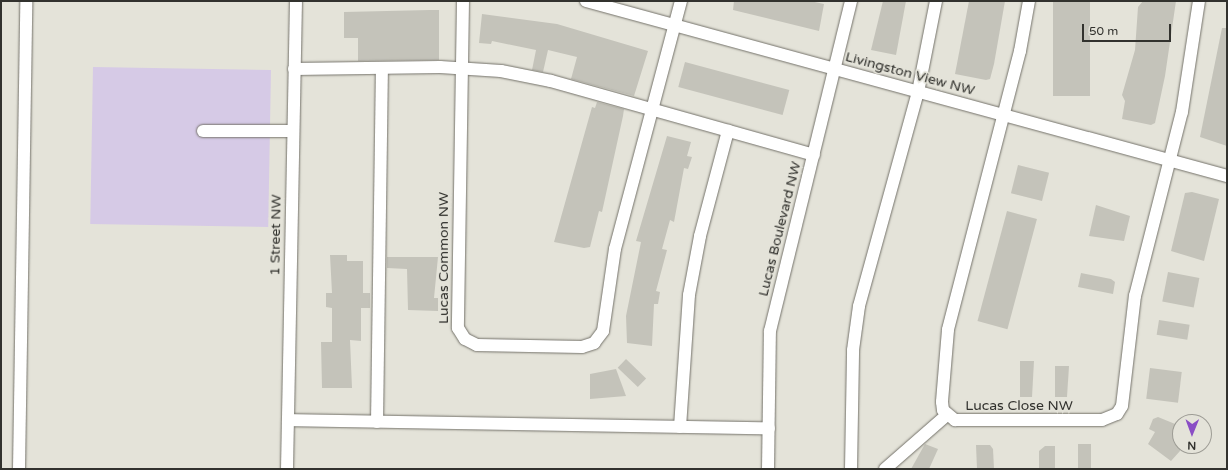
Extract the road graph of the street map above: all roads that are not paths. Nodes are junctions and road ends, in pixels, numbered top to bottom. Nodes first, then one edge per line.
1 (26, 1) edge
2 (296, 1) edge
3 (462, 1) edge
4 (586, 1) edge
5 (681, 1) edge
6 (851, 1) edge
7 (936, 1) edge
8 (1029, 1) edge
9 (1199, 1) edge
10 (675, 24) junction
11 (382, 68) junction
12 (461, 68) junction
13 (294, 69) junction
14 (836, 70) junction
15 (918, 92) junction
16 (651, 109) junction
17 (1004, 115) junction
18 (203, 131) dead end
19 (293, 131) junction
20 (728, 131) junction
21 (814, 155) junction
22 (1170, 160) junction
23 (1227, 176) edge
24 (947, 415) junction
25 (288, 420) junction
26 (377, 422) junction
27 (680, 427) junction
28 (769, 428) junction
29 (19, 469) edge
30 (287, 469) edge
31 (768, 469) edge
32 (851, 469) edge
33 (886, 469) edge

1 - 29 street
2 - 13 street, 1 Street NW
3 - 12 street, Lucas Common NW
4 - 10 street, Livingston View NW
5 - 10 street, Lucas Common NW
6 - 14 street, Lucas Boulevard NW
7 - 15 street
8 - 17 street, Lucas Close NW
9 - 22 street, Lucas Close NW
10 - 14 street, Livingston View NW
10 - 16 street, Lucas Common NW
11 - 12 street
11 - 13 street
11 - 26 street
12 - 16 street
12 - 16 street, Lucas Common NW
13 - 19 street, 1 Street NW
14 - 15 street, Livingston View NW
14 - 21 street, Lucas Boulevard NW
15 - 17 street, Livingston View NW
15 - 32 street
16 - 20 street
17 - 22 street, Livingston View NW
17 - 24 street, Lucas Close NW
18 - 19 street
19 - 25 street, 1 Street NW
20 - 21 street
20 - 27 street
21 - 28 street, Lucas Boulevard NW
22 - 23 street, Livingston View NW
22 - 24 street, Lucas Close NW
24 - 33 street
25 - 26 street
25 - 30 street, 1 Street NW
26 - 27 street
27 - 28 street
28 - 31 street, Lucas Boulevard NW

